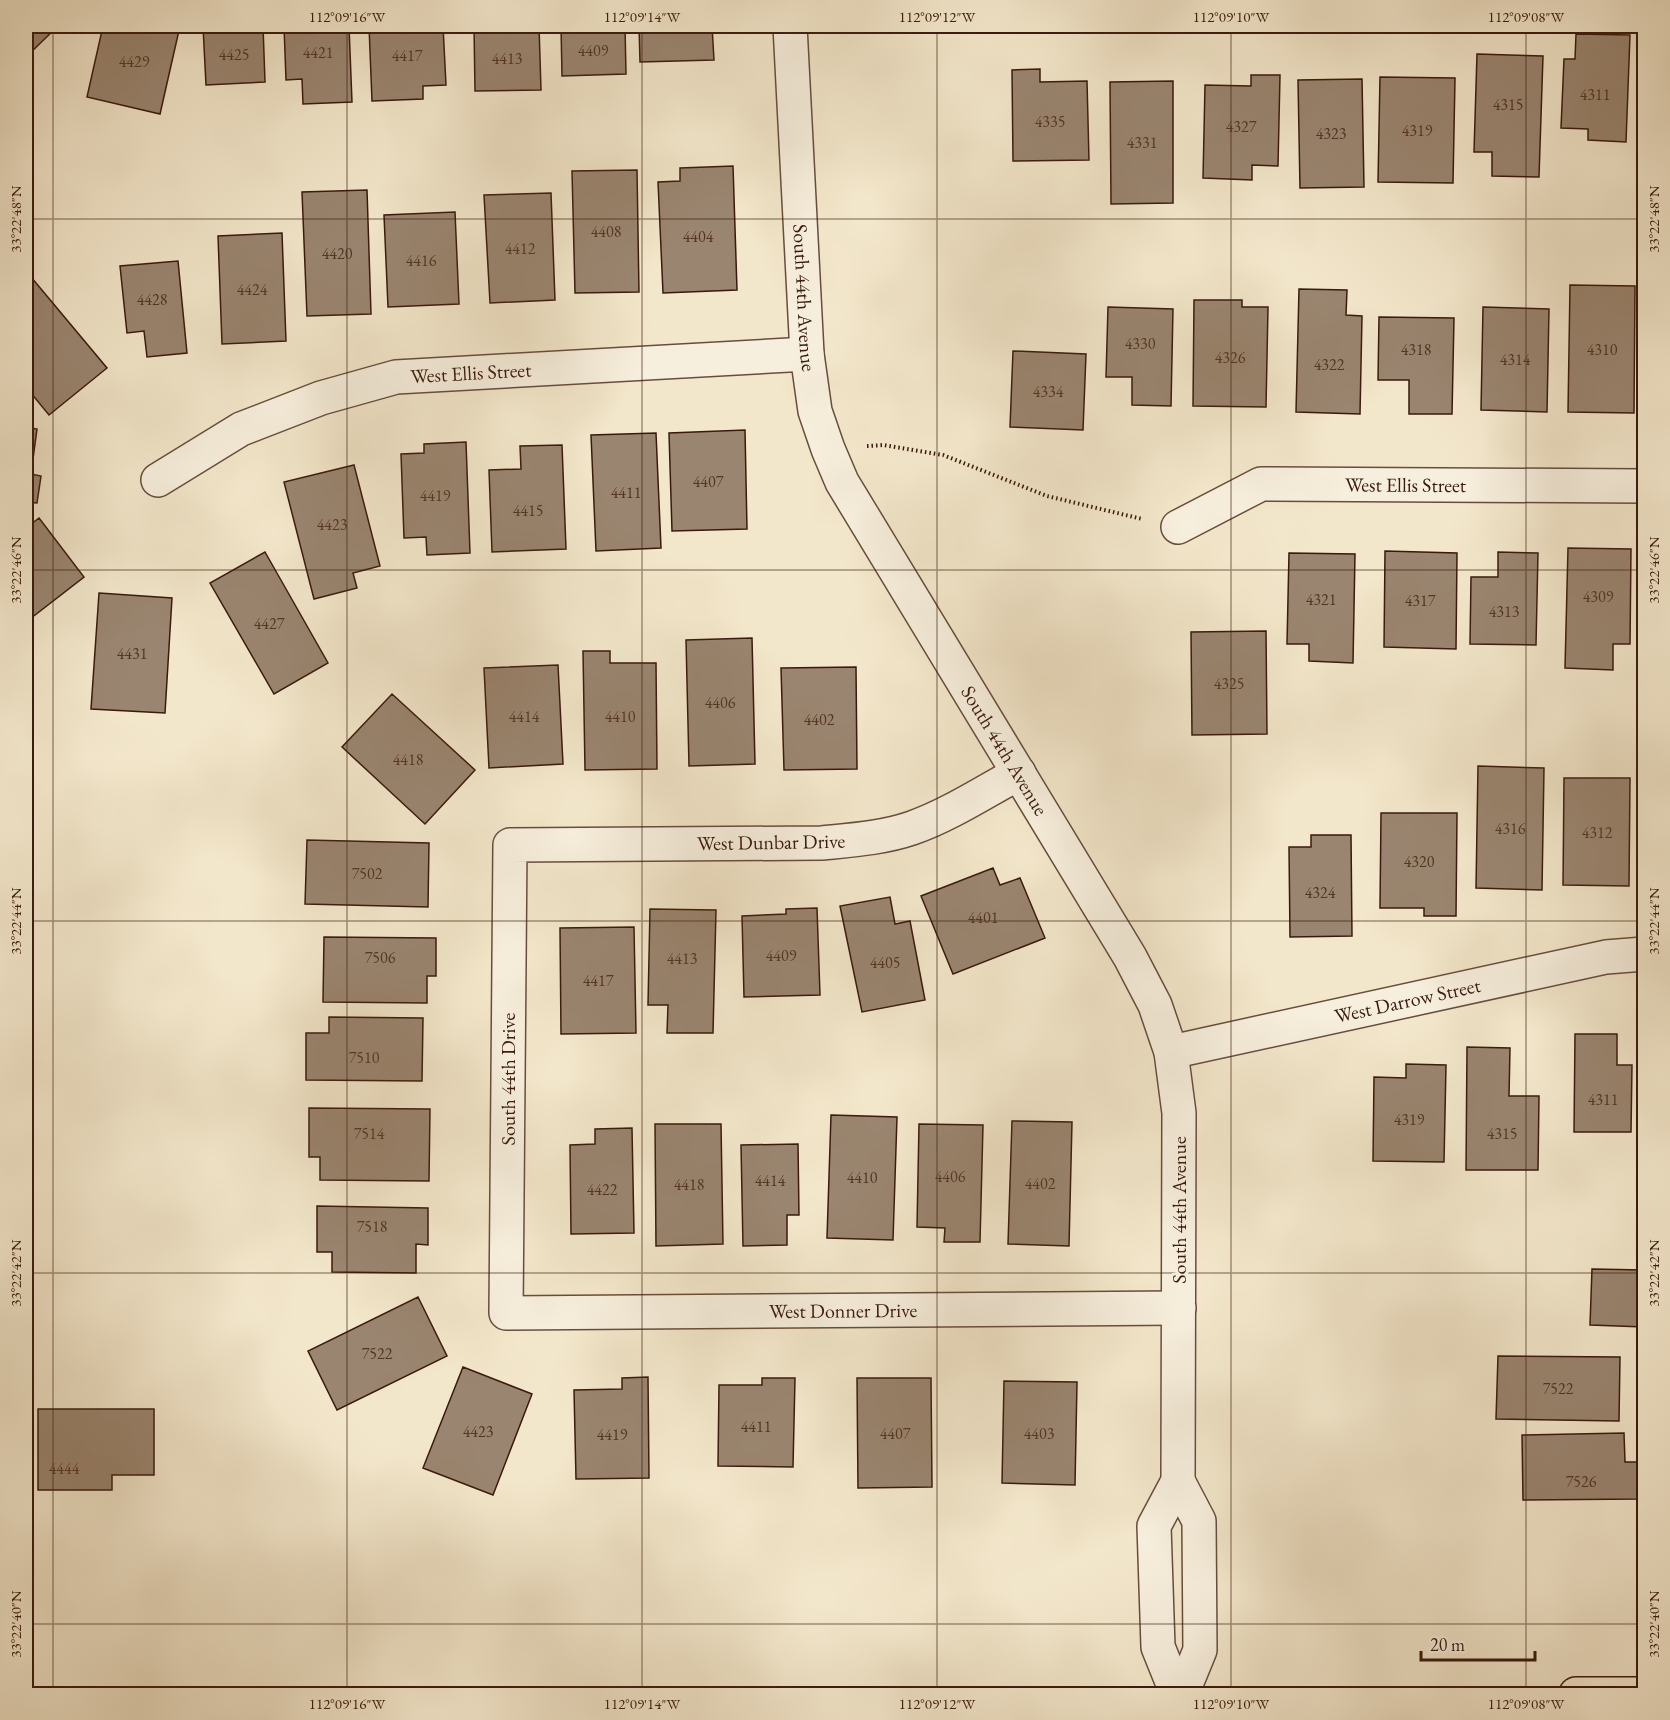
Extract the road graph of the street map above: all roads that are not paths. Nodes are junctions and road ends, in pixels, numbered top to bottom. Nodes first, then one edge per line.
1 (790, 26) edge
2 (807, 354) junction
3 (158, 480) dead end
4 (1644, 486) edge
5 (1178, 527) road end
6 (1018, 773) junction
7 (510, 845) joint
8 (1644, 954) edge
9 (1171, 1052) junction
10 (1179, 1308) junction
11 (506, 1313) joint
12 (1178, 1482) junction
13 (1644, 1694) edge
14 (1177, 1695) edge
15 (1182, 1695) edge
16 (1576, 1695) edge

1 - 2 street, South 44th Avenue
2 - 3 street, West Ellis Street
2 - 6 street, South 44th Avenue
4 - 5 street, West Ellis Street
6 - 7 street, West Dunbar Drive
6 - 9 street, South 44th Avenue
7 - 11 street, South 44th Drive
8 - 9 street, West Darrow Street
9 - 10 street, South 44th Avenue
10 - 11 street, West Donner Drive
10 - 12 street, South 44th Avenue
12 - 14 street, South 44th Avenue
12 - 15 street, South 44th Avenue
13 - 16 main road

